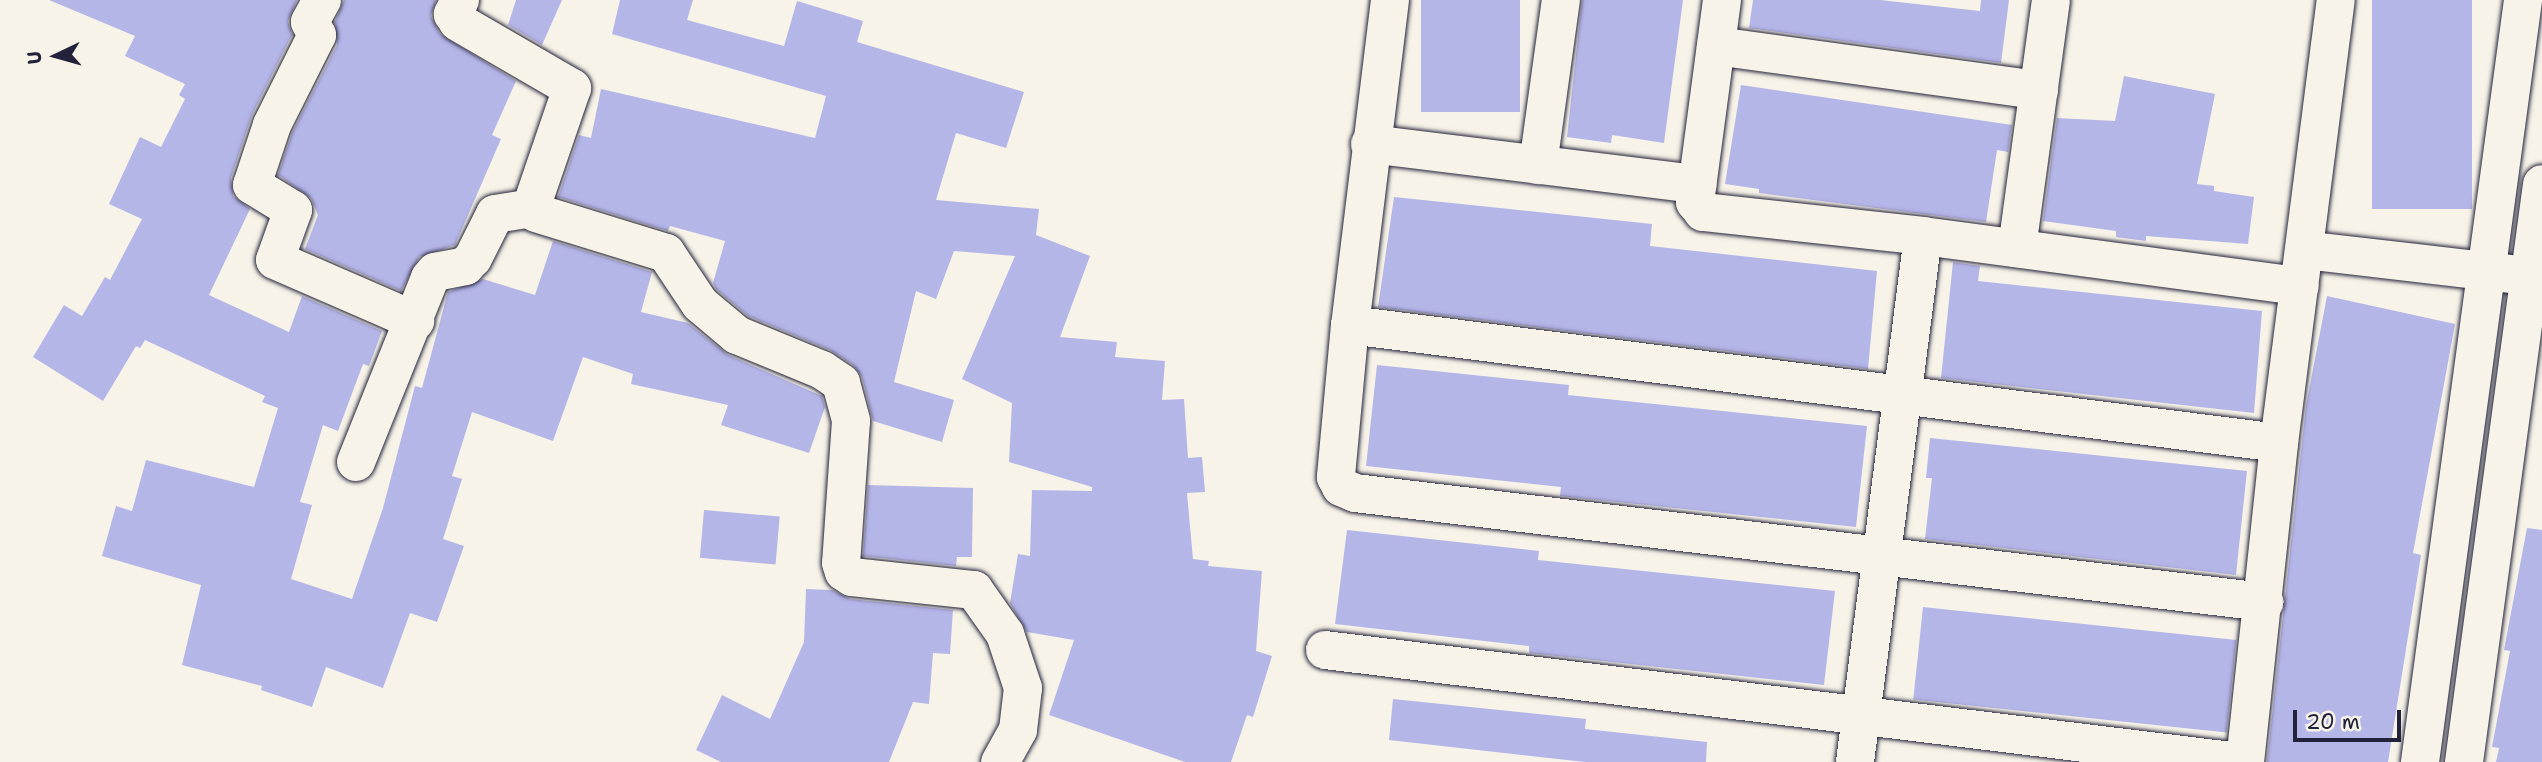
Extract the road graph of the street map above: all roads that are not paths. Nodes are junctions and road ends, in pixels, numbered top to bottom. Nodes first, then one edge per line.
1 (322, 0) edge
2 (1391, 0) edge
3 (1561, 0) edge
4 (1722, 0) edge
5 (2051, 0) edge
6 (2336, 0) edge
7 (2523, 0) edge
8 (448, 5) edge
9 (1716, 46) junction
10 (2039, 90) junction
11 (1370, 144) junction
12 (1538, 165) junction
13 (1698, 184) junction
14 (2542, 184) edge
15 (533, 208) junction
16 (1923, 236) junction
17 (2017, 248) junction
18 (2302, 268) junction
19 (2486, 271) junction
20 (2536, 277) edge
21 (415, 321) junction
22 (1350, 325) junction
23 (1902, 397) junction
24 (2279, 443) junction
25 (356, 462) dead end
26 (1882, 557) junction
27 (2264, 601) junction
28 (1325, 650) dead end
29 (1861, 717) junction
30 (1000, 762) edge
31 (1855, 762) edge
32 (2242, 762) edge
33 (2420, 762) edge
34 (2464, 762) edge

1 - 21 street
2 - 11 street
3 - 12 street
4 - 9 street
5 - 10 street
6 - 18 street
7 - 19 street
8 - 15 street
9 - 10 street
9 - 13 street
10 - 17 street
11 - 12 street
11 - 22 street
12 - 13 street
13 - 16 street
14 - 20 street
15 - 21 street
15 - 30 street
16 - 17 street
16 - 23 street
17 - 18 street
18 - 19 street
18 - 24 street
19 - 20 street
19 - 33 street
20 - 34 street
21 - 25 street
22 - 23 street
22 - 26 street
23 - 24 street
23 - 26 street
24 - 27 street
26 - 27 street
26 - 29 street
27 - 32 street
28 - 29 street
29 - 31 street
29 - 32 street

